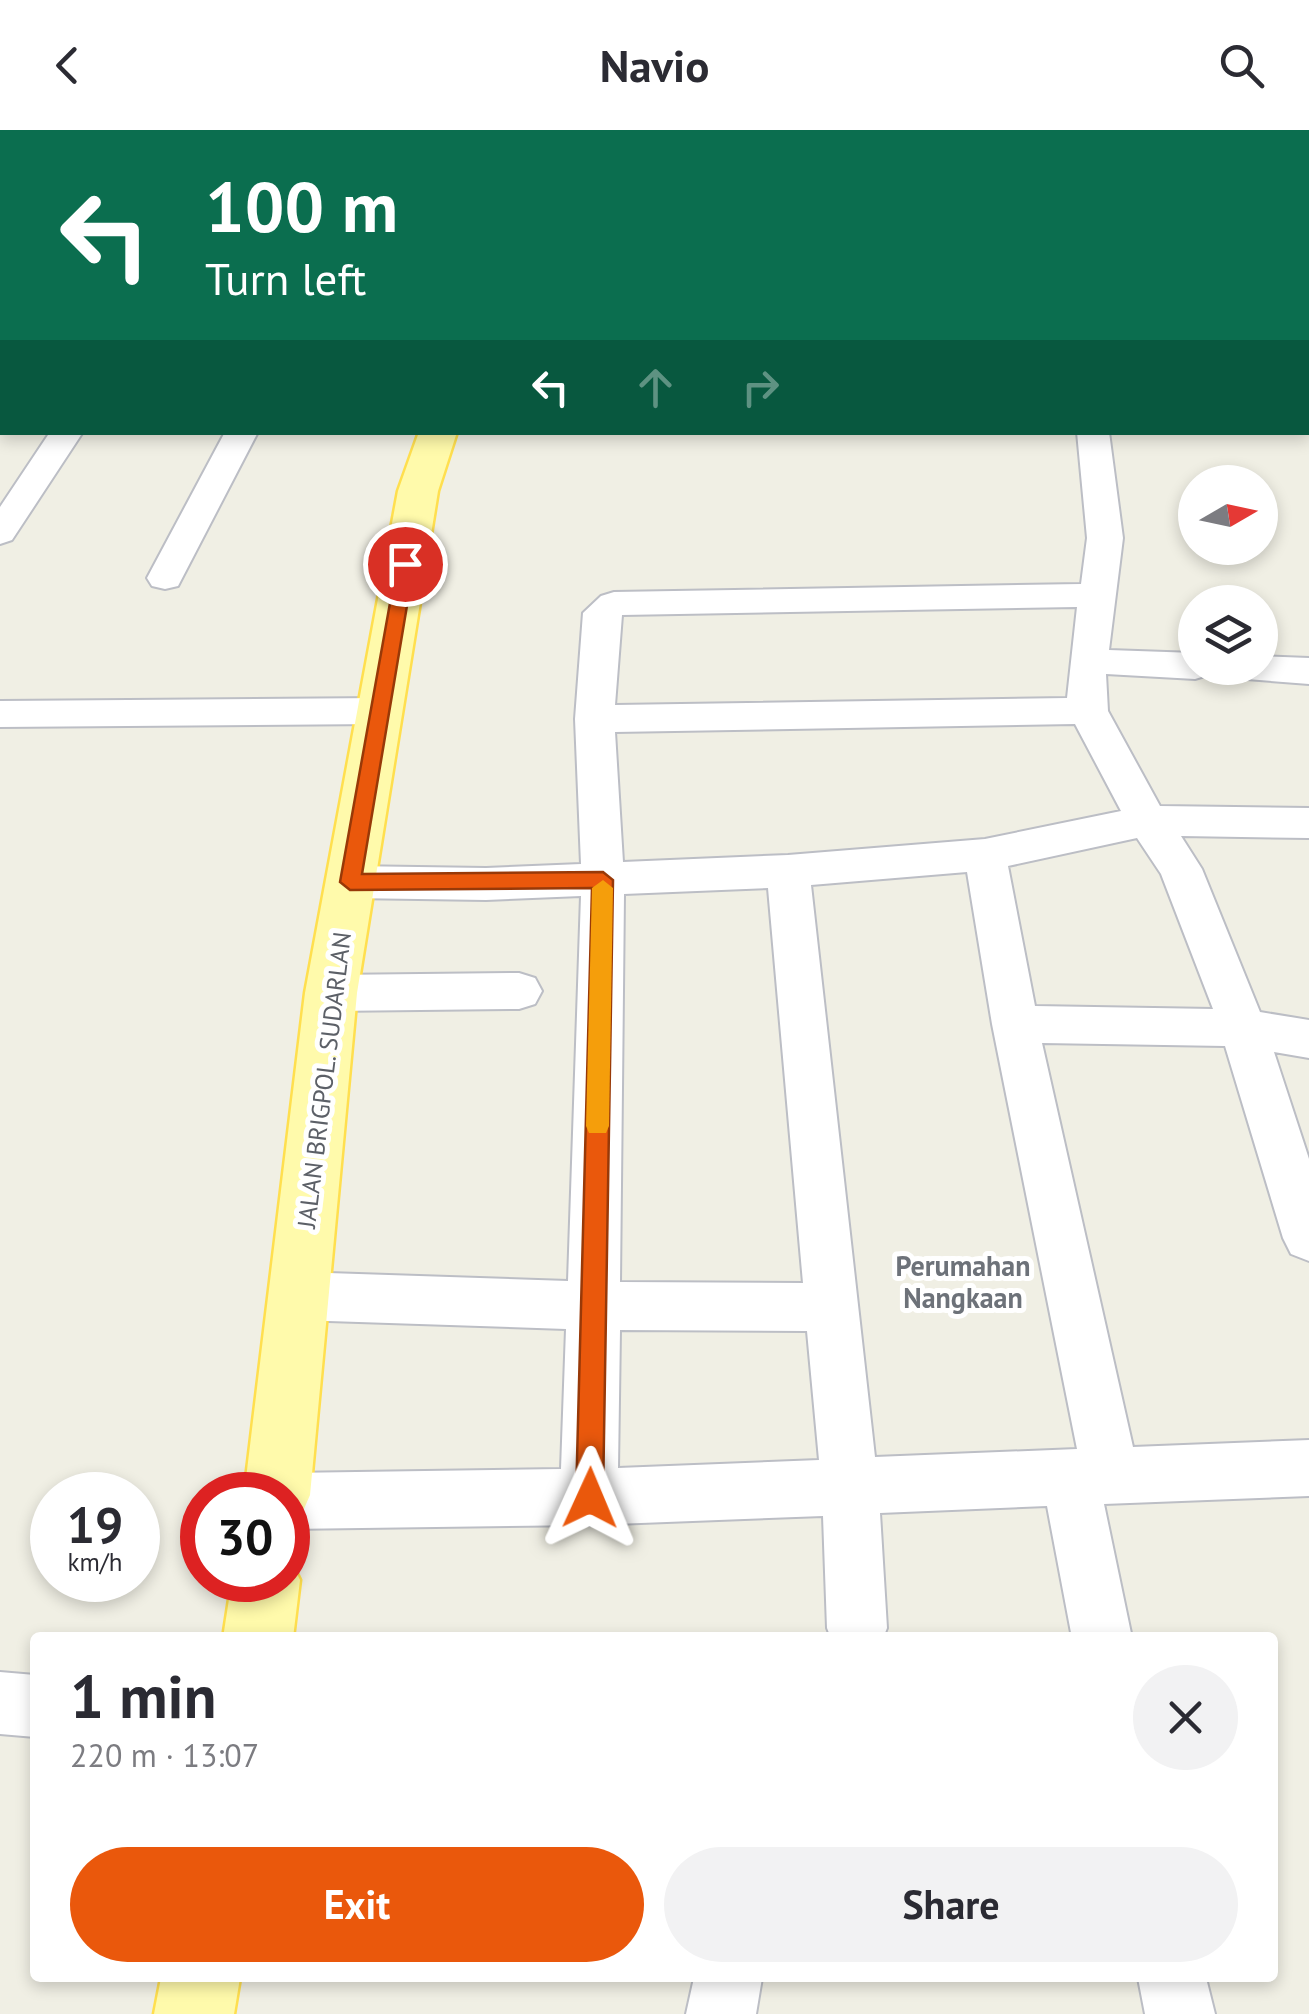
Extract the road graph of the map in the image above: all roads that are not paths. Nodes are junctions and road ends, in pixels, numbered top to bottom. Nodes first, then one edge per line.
1 (64, 435) edge
2 (240, 435) edge
3 (437, 435) edge
4 (1093, 435) edge
5 (0, 533) edge
6 (164, 578) dead end
7 (1098, 596) junction
8 (1088, 661) junction
9 (1178, 665) edge
10 (1278, 670) edge
11 (1309, 671) edge
12 (380, 711) junction
13 (1088, 711) junction
14 (0, 714) edge
15 (595, 719) junction
16 (1147, 821) junction
17 (1309, 823) edge
18 (984, 855) junction
19 (788, 871) junction
20 (603, 880) junction
21 (350, 882) junction
22 (519, 991) dead end
23 (331, 993) junction
24 (1015, 1024) junction
25 (1243, 1028) junction
26 (1309, 1039) edge
27 (1309, 1238) edge
28 (298, 1296) junction
29 (594, 1306) junction
30 (831, 1306) junction
31 (1309, 1468) edge
32 (279, 1472) edge
33 (1090, 1479) junction
34 (850, 1488) junction
35 (590, 1498) junction
36 (310, 1501) edge
37 (263, 1602) edge
38 (857, 1628) dead end
39 (259, 1632) edge
40 (1102, 1632) edge
41 (0, 1704) edge
42 (30, 1706) edge
43 (200, 1982) edge
44 (727, 1982) edge
45 (1173, 1982) edge
46 (194, 2014) edge
47 (722, 2014) edge
48 (1180, 2014) edge

1 - 5 street
2 - 6 street
3 - 12 main road, JALAN BRIGPOL. SUDARLAN
4 - 7 street
7 - 8 street
7 - 15 street
8 - 9 street
8 - 13 street
10 - 11 street
12 - 14 street
12 - 21 main road, JALAN BRIGPOL. SUDARLAN
13 - 15 street
13 - 16 street
15 - 20 street
16 - 17 street
16 - 18 street
16 - 25 street
18 - 19 street
18 - 24 street
19 - 20 street
19 - 30 street
20 - 21 street
20 - 29 street
21 - 23 main road, JALAN BRIGPOL. SUDARLAN
22 - 23 street
23 - 28 main road, JALAN BRIGPOL. SUDARLAN
24 - 25 street
24 - 33 street
25 - 26 street
25 - 27 street
28 - 29 street
28 - 32 main road, JALAN BRIGPOL. SUDARLAN
29 - 30 street
29 - 35 street
30 - 34 street
31 - 33 street
33 - 34 street
33 - 40 street
34 - 35 street
34 - 38 street
35 - 36 street
37 - 39 main road
41 - 42 street
43 - 46 main road
44 - 47 street
45 - 48 street

